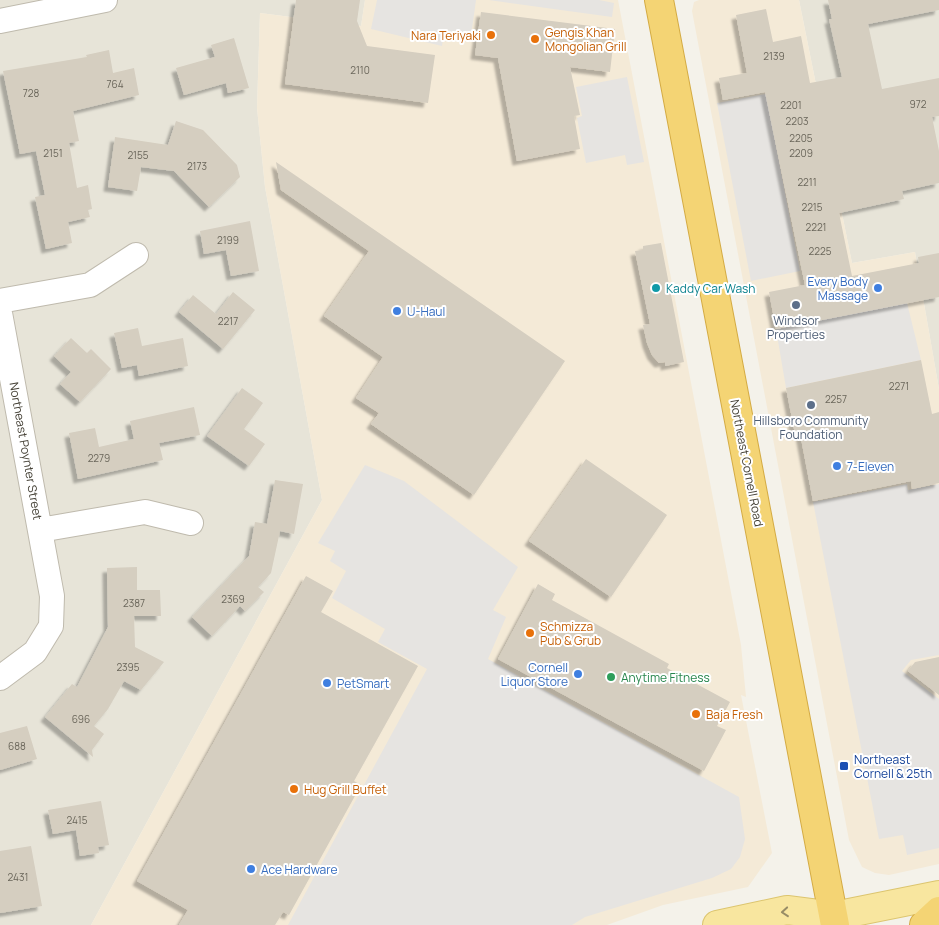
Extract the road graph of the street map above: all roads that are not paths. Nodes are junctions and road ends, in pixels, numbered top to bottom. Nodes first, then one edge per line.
1 (105, 0) edge
2 (659, 0) edge
3 (0, 21) edge
4 (136, 255) dead end
5 (0, 301) edge
6 (0, 313) edge
7 (191, 523) dead end
8 (40, 530) junction
9 (0, 678) edge
10 (939, 895) edge
11 (939, 911) edge
12 (830, 922) edge
13 (717, 925) edge
14 (924, 925) edge

1 - 3 street
2 - 12 highway, Northeast Cornell Road
4 - 5 street
6 - 8 street, Northeast Poynter Street
7 - 8 street, Northeast Poynter Street
8 - 9 street, Northeast Poynter Street
10 - 12 main road
11 - 14 highway
12 -> 13 main road

